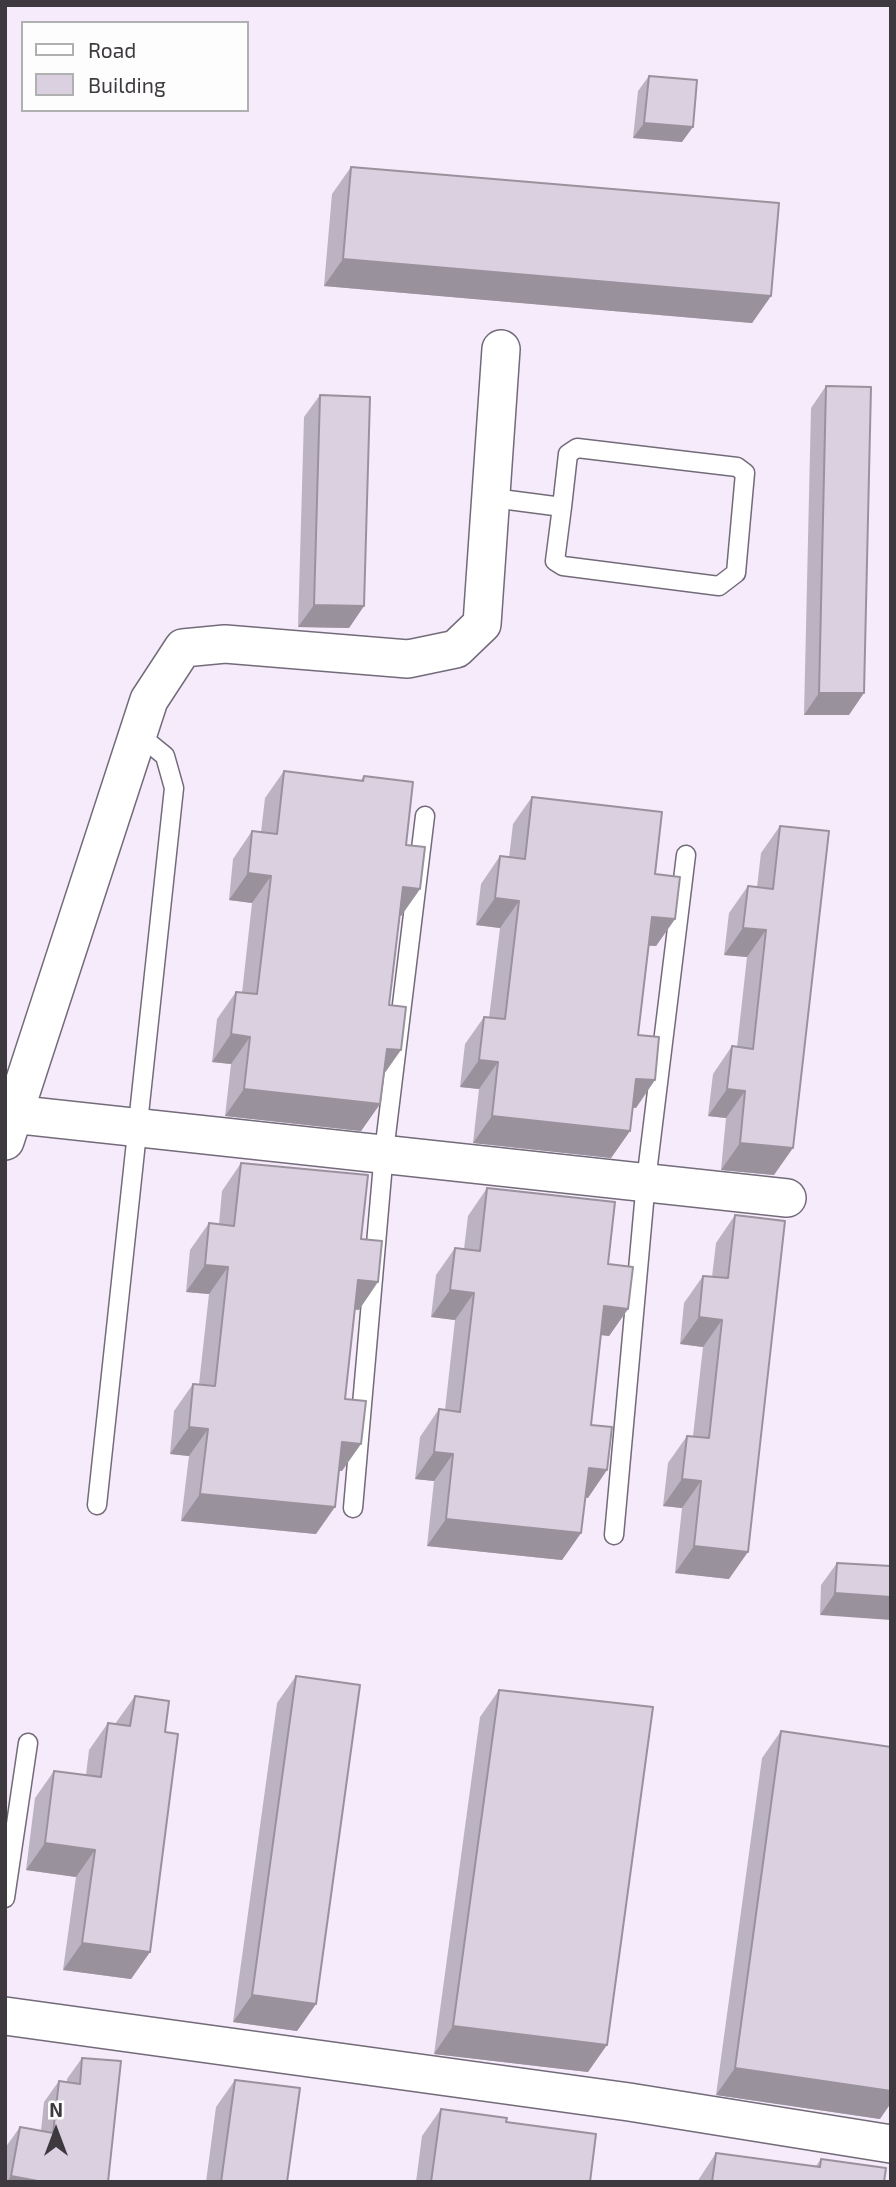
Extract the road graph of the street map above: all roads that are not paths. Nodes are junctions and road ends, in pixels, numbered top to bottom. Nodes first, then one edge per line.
1 (501, 349) dead end
2 (492, 498) junction
3 (562, 507) junction
4 (138, 734) junction
5 (425, 816) dead end
6 (686, 855) dead end
7 (8, 1127) edge
8 (136, 1127) junction
9 (384, 1152) junction
10 (646, 1181) junction
11 (787, 1198) dead end
12 (97, 1505) dead end
13 (353, 1508) dead end
14 (614, 1535) dead end
15 (28, 1743) dead end
16 (5, 1898) edge
17 (5, 2016) edge
18 (891, 2144) edge

1 - 2 street
2 - 3 lane
2 - 4 street
3 - 3 lane
4 - 7 street
4 - 8 lane
5 - 9 lane
6 - 10 lane
7 - 8 street
8 - 9 street
8 - 12 lane
9 - 10 street
9 - 13 lane
10 - 11 street
10 - 14 lane
15 - 16 lane
17 - 18 street

